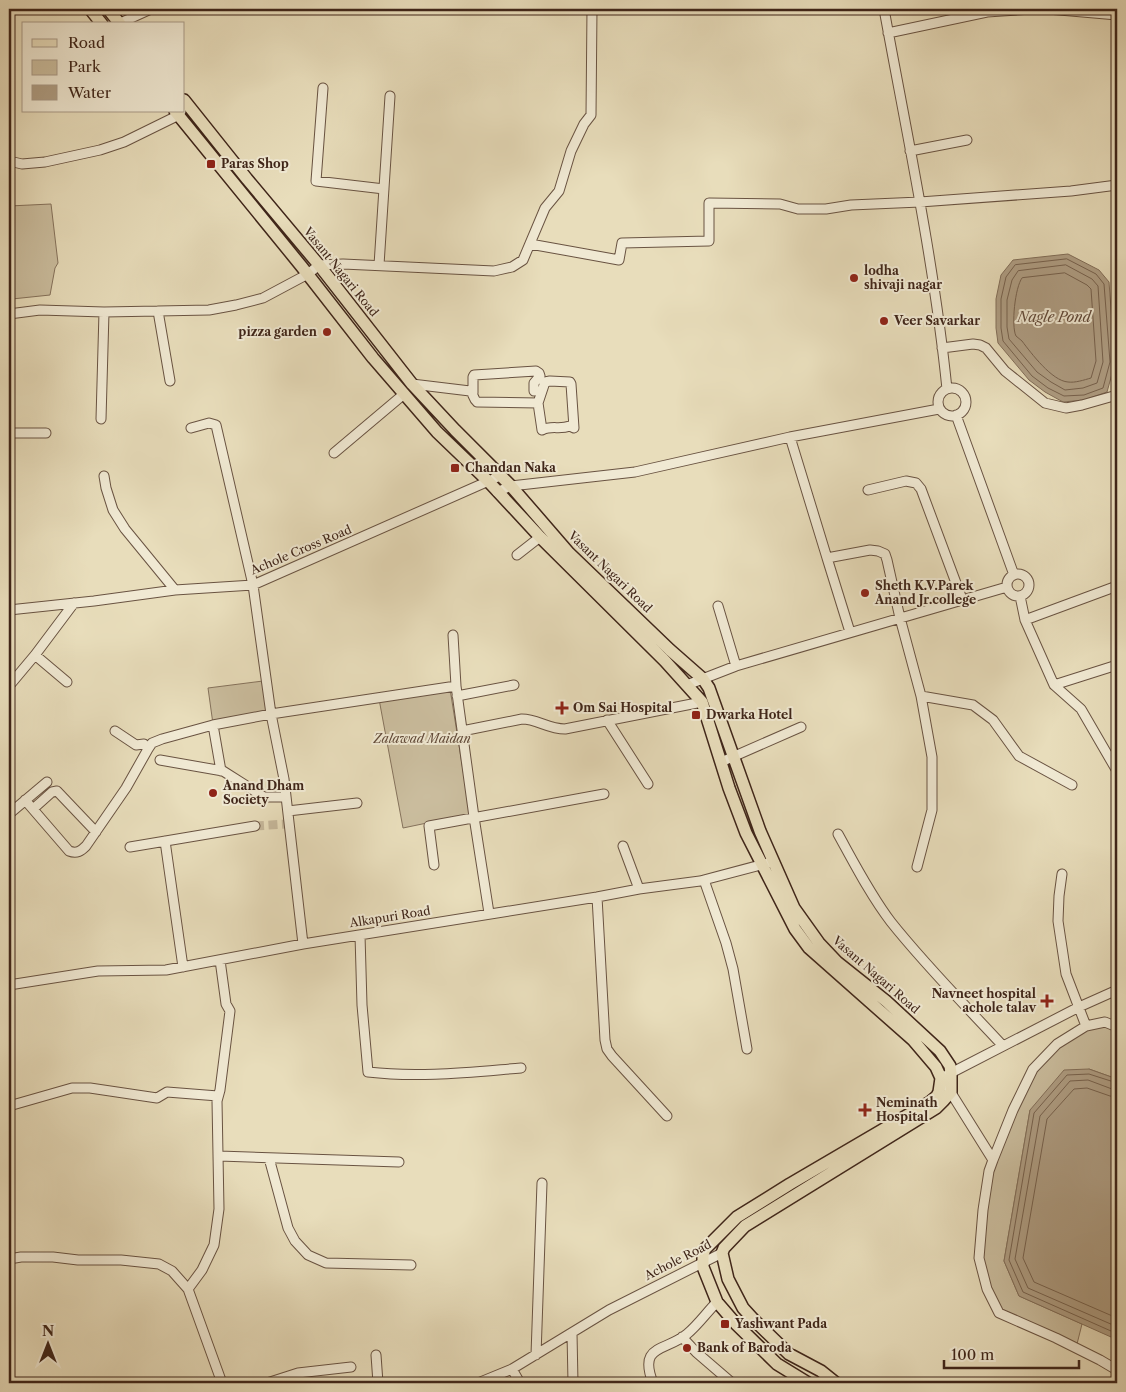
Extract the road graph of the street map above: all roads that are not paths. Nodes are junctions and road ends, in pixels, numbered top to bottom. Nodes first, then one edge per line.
1 (90, 9) edge
2 (108, 9) edge
3 (151, 9) edge
4 (592, 9) edge
5 (884, 9) edge
6 (1032, 9) edge
7 (1048, 9) edge
8 (1117, 15) edge
9 (100, 22) edge
10 (118, 22) edge
11 (121, 22) edge
12 (888, 33) junction
13 (323, 88) dead end
14 (390, 96) dead end
15 (174, 112) edge
16 (184, 112) edge
17 (185, 112) edge
18 (967, 140) dead end
19 (910, 151) junction
20 (9, 161) edge
21 (1117, 185) edge
22 (384, 189) junction
23 (920, 202) junction
24 (530, 244) junction
25 (379, 265) junction
26 (319, 266) junction
27 (308, 274) junction
28 (158, 310) junction
29 (104, 312) junction
30 (9, 314) edge
31 (942, 348) junction
32 (170, 381) dead end
33 (412, 384) junction
34 (947, 389) junction
35 (534, 391) dead end
36 (473, 393) junction
37 (404, 394) junction
38 (1117, 394) edge
39 (538, 403) junction
40 (940, 409) junction
41 (956, 415) junction
42 (101, 419) dead end
43 (191, 428) dead end
44 (9, 433) edge
45 (46, 434) dead end
46 (790, 437) junction
47 (334, 453) dead end
48 (104, 476) dead end
49 (500, 476) junction
50 (488, 481) junction
51 (511, 486) junction
52 (868, 490) dead end
53 (497, 492) junction
54 (540, 537) junction
55 (517, 555) dead end
56 (827, 558) junction
57 (1014, 575) junction
58 (253, 585) junction
59 (1007, 586) junction
60 (1117, 586) edge
61 (175, 590) junction
62 (1020, 596) junction
63 (962, 599) junction
64 (74, 603) junction
65 (718, 606) dead end
66 (9, 610) edge
67 (900, 618) junction
68 (1025, 620) junction
69 (850, 632) junction
70 (453, 635) dead end
71 (35, 654) junction
72 (1117, 665) edge
73 (736, 666) junction
74 (703, 678) junction
75 (67, 682) dead end
76 (514, 685) dead end
77 (687, 685) junction
78 (1054, 685) junction
79 (9, 686) edge
80 (456, 686) junction
81 (457, 696) junction
82 (921, 696) junction
83 (702, 702) junction
84 (271, 714) junction
85 (607, 720) junction
86 (213, 726) junction
87 (801, 727) dead end
88 (462, 730) junction
89 (115, 731) dead end
90 (148, 749) junction
91 (734, 757) junction
92 (160, 760) dead end
93 (721, 762) junction
94 (221, 771) junction
95 (1117, 771) edge
96 (47, 782) dead end
97 (648, 784) dead end
98 (1072, 785) dead end
99 (604, 794) dead end
100 (286, 796) junction
101 (25, 800) junction
102 (357, 803) dead end
103 (33, 809) junction
104 (288, 811) junction
105 (9, 814) edge
106 (474, 817) junction
107 (255, 826) tunnel mouth
108 (96, 832) junction
109 (838, 834) dead end
110 (165, 841) junction
111 (623, 846) dead end
112 (130, 847) dead end
113 (768, 863) junction
114 (434, 865) dead end
115 (917, 867) dead end
116 (1062, 874) dead end
117 (704, 880) junction
118 (638, 889) junction
119 (597, 897) junction
120 (489, 913) junction
121 (360, 935) junction
122 (302, 944) junction
123 (220, 960) junction
124 (183, 967) junction
125 (9, 985) edge
126 (1117, 990) edge
127 (1079, 1006) junction
128 (1086, 1026) junction
129 (1117, 1027) edge
130 (1003, 1046) junction
131 (748, 1049) dead end
132 (521, 1068) dead end
133 (946, 1075) junction
134 (951, 1092) junction
135 (218, 1096) junction
136 (9, 1106) edge
137 (667, 1116) dead end
138 (219, 1156) junction
139 (268, 1158) junction
140 (993, 1160) junction
141 (399, 1162) dead end
142 (542, 1183) dead end
143 (722, 1252) junction
144 (9, 1259) edge
145 (702, 1262) junction
146 (412, 1265) dead end
147 (188, 1289) junction
148 (717, 1302) junction
149 (572, 1333) junction
150 (682, 1337) junction
151 (376, 1354) dead end
152 (536, 1355) junction
153 (351, 1367) dead end
154 (1116, 1368) edge
155 (512, 1369) junction
156 (804, 1382) edge
157 (222, 1383) edge
158 (267, 1383) edge
159 (378, 1383) edge
160 (478, 1383) edge
161 (520, 1383) edge
162 (573, 1383) edge
163 (653, 1383) edge
164 (732, 1383) edge
165 (836, 1383) edge

1 - 9 main road
2 - 10 main road
3 - 11 street
4 - 24 street
5 - 12 street
6 - 12 street
7 - 8 street
12 - 19 street
13 - 22 street
14 - 22 street
15 - 20 street
16 - 27 main road, Vasant Nagari Road
17 - 26 main road, Vasant Nagari Road
18 - 19 street
19 - 23 street
21 - 23 street
22 - 25 street
23 - 24 street
23 - 31 street
24 - 25 street
25 - 26 street
26 - 27 street
26 - 33 main road, Vasant Nagari Road
27 - 28 street
27 - 37 main road, Vasant Nagari Road
28 - 29 street
28 - 32 street
29 - 30 street
29 - 42 street
31 - 34 street
31 - 38 street
33 - 36 street
33 - 49 main road, Vasant Nagari Road
34 - 40 street
34 - 41 street
35 - 36 street
36 - 39 street
37 - 47 street
37 - 50 main road, Vasant Nagari Road
39 - 39 street
40 - 41 street
40 - 46 street
41 - 57 street
43 - 58 street
44 - 45 street
46 - 51 street
46 - 56 street
48 - 61 street
49 - 50 street, Achole Cross Road
49 - 51 main road, Vasant Nagari Road
50 - 53 main road, Vasant Nagari Road
50 - 58 street, Achole Cross Road
51 - 53 street
51 - 74 main road, Vasant Nagari Road
52 - 63 street
53 - 54 main road, Vasant Nagari Road
54 - 55 street
54 - 77 main road, Vasant Nagari Road
56 - 67 street
56 - 69 street
57 - 59 street
57 - 62 street
58 - 61 street, Achole Cross Road
58 - 84 street
59 - 62 street
59 - 63 street
60 - 68 street
61 - 64 street, Achole Cross Road
62 - 68 street
63 - 67 street
64 - 66 street, Achole Cross Road
64 - 71 street
65 - 73 street
67 - 69 street
67 - 82 street
68 - 78 street
69 - 73 street
70 - 80 street
71 - 75 street
71 - 79 street
72 - 78 street
73 - 74 street
74 - 77 street
74 - 91 main road, Vasant Nagari Road
76 - 81 street
77 - 83 main road, Vasant Nagari Road
78 - 95 street
80 - 81 street
80 - 84 street
81 - 88 street
82 - 98 street
82 - 115 street
83 - 85 street
83 - 93 main road, Vasant Nagari Road
84 - 86 street
84 - 100 street
85 - 88 street
85 - 97 street
86 - 90 street
86 - 94 street
87 - 91 street
88 - 106 street
89 - 90 street
90 - 108 street
91 - 93 street
91 - 113 main road, Vasant Nagari Road
92 - 94 street
93 - 113 main road, Vasant Nagari Road
94 - 100 street
96 - 101 street
99 - 106 street
100 - 104 street
101 - 103 street
101 - 105 street
102 - 104 street
103 - 108 street
103 - 108 street
104 - 122 street
106 - 114 street
106 - 120 street
107 - 110 street
109 - 130 street
110 - 112 street
110 - 124 street
111 - 118 street
113 - 117 street, Alkapuri Road
113 - 133 main road, Vasant Nagari Road
116 - 127 street
117 - 118 street, Alkapuri Road
117 - 131 street
118 - 119 street, Alkapuri Road
119 - 120 street, Alkapuri Road
119 - 137 street
120 - 121 street, Alkapuri Road
121 - 122 street, Alkapuri Road
121 - 132 street
122 - 123 street, Alkapuri Road
123 - 124 street, Alkapuri Road
123 - 135 street
124 - 125 street, Alkapuri Road
126 - 127 street
127 - 128 street
127 - 130 street
128 - 129 street
128 - 140 street
130 - 133 street
133 - 134 main road
133 - 145 main road, Achole Road
134 - 140 street
134 - 143 main road, Achole Road
135 - 136 street
135 - 138 street
138 - 139 street
138 - 147 street
139 - 141 street
139 - 146 street
140 - 154 street
142 - 152 street
143 - 145 street, Achole Road
143 - 165 main road
144 - 147 street
145 - 148 main road
145 - 149 street, Achole Road
147 - 157 street
148 - 150 street
148 - 156 main road
149 - 152 street, Achole Road
149 - 162 street
150 - 163 street
150 - 164 street
151 - 159 street
152 - 155 street, Achole Road
153 - 158 street
155 - 160 street, Achole Road
155 - 161 street

